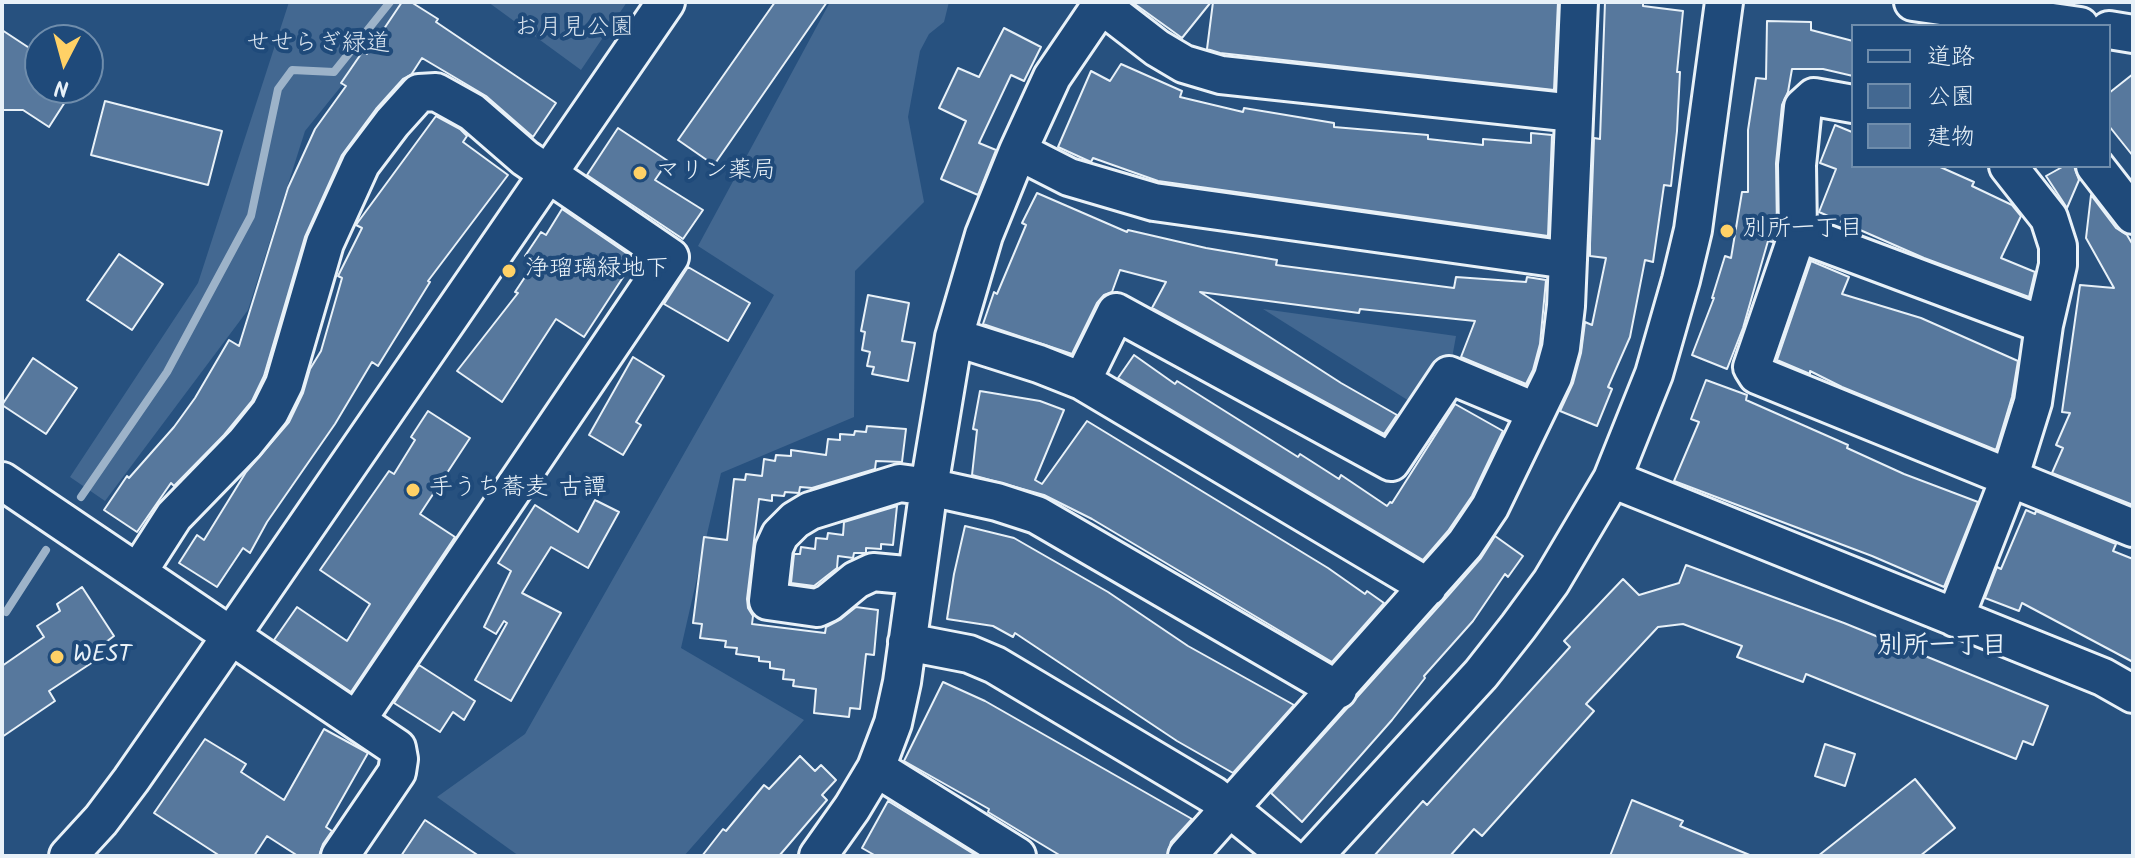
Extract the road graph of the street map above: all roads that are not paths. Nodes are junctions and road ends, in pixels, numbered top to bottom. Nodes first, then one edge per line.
1 (666, 2) edge
2 (1579, 2) edge
3 (1724, 2) edge
4 (1913, 2) edge
5 (1102, 3) edge
6 (1972, 18) edge
7 (2053, 24) edge
8 (2111, 30) edge
9 (2133, 34) edge
10 (1851, 104) edge
11 (1574, 113) junction
12 (1018, 151) junction
13 (2012, 168) edge
14 (2097, 168) edge
15 (548, 174) junction
16 (2133, 215) edge
17 (1798, 233) junction
18 (1568, 260) junction
19 (2044, 325) junction
20 (954, 337) junction
21 (1082, 381) junction
22 (1535, 411) junction
23 (1612, 479) junction
24 (2009, 479) junction
25 (2, 481) edge
26 (929, 487) junction
27 (2133, 528) edge
28 (138, 572) junction
29 (916, 576) junction
30 (1428, 587) junction
31 (1955, 618) junction
32 (232, 635) junction
33 (907, 642) junction
34 (1338, 690) junction
35 (2133, 694) edge
36 (357, 720) junction
37 (876, 768) junction
38 (1230, 809) junction
39 (1005, 853) edge
40 (68, 856) edge
41 (340, 856) edge
42 (818, 856) edge
43 (1187, 856) edge
44 (1288, 856) edge
45 (1314, 856) edge

1 - 15 street
2 - 11 street
3 - 23 street
4 - 6 street
5 - 11 street
5 - 12 street
6 - 7 street
8 - 9 street
10 - 17 street
11 - 18 street
12 - 18 street
12 - 20 street
13 - 19 street
14 - 16 street
15 - 28 street
15 - 32 street
15 - 36 street
17 - 19 street
17 - 24 street
18 - 22 street
19 - 24 street
20 - 21 street
20 - 26 street
21 - 22 street
21 - 30 street
22 - 30 street
23 - 31 street
23 - 45 street
24 - 27 street
24 - 31 street
25 - 28 street
26 - 29 street
26 - 29 street
26 - 34 street
28 - 32 street
29 - 33 street
30 - 34 street
31 - 35 street
32 - 36 street
32 - 40 street
33 - 37 street
33 - 38 street
34 - 38 street
36 - 41 street
37 - 39 street
37 - 42 street
38 - 43 street
38 - 44 street

